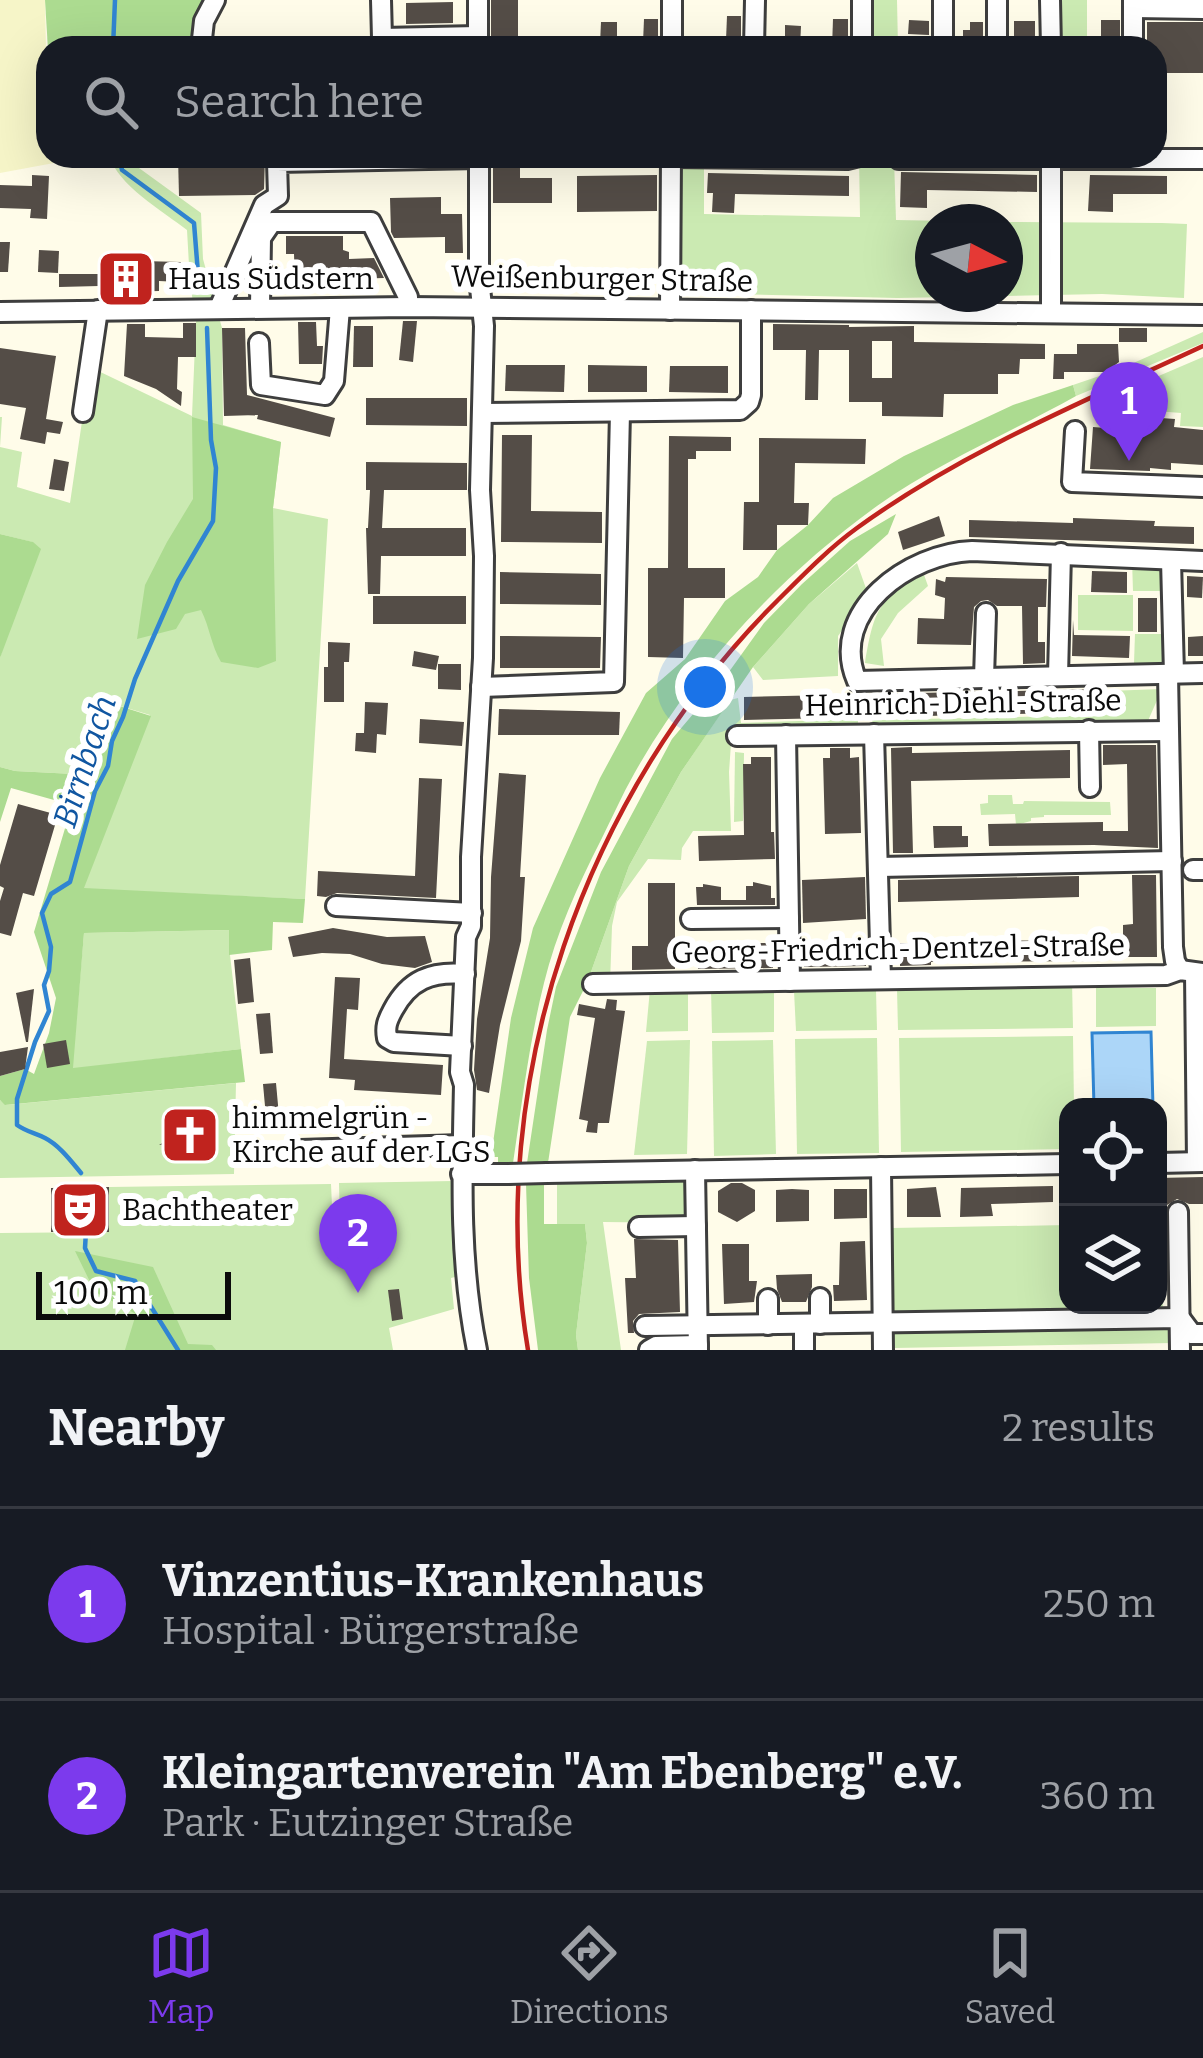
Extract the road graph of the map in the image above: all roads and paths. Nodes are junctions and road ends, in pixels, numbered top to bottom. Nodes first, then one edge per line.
1 (215, 0) edge
2 (381, 0) edge
3 (478, 0) edge
4 (672, 0) edge
5 (755, 0) edge
6 (862, 0) edge
7 (943, 0) edge
8 (998, 0) edge
9 (1050, 0) edge
10 (1133, 4) edge
11 (1196, 6) edge
12 (201, 36) edge
13 (382, 36) edge
14 (478, 36) edge
15 (672, 36) edge
16 (754, 36) edge
17 (862, 36) edge
18 (943, 36) edge
19 (997, 36) edge
20 (1051, 36) edge
21 (1133, 36) edge
22 (1167, 158) edge
23 (1203, 159) edge
24 (277, 168) edge
25 (478, 168) edge
26 (671, 168) edge
27 (1051, 168) edge
28 (408, 307) junction
29 (228, 308) junction
30 (260, 308) junction
31 (340, 308) junction
32 (483, 308) junction
33 (98, 310) junction
34 (670, 310) junction
35 (752, 310) junction
36 (0, 312) edge
37 (1051, 312) junction
38 (1203, 314) edge
39 (259, 343) dead end
40 (83, 412) dead end
41 (620, 412) junction
42 (482, 413) junction
43 (1075, 430) dead end
44 (1203, 487) edge
45 (1061, 554) junction
46 (1172, 560) junction
47 (1203, 561) edge
48 (986, 613) dead end
49 (1203, 673) edge
50 (1171, 674) junction
51 (1058, 676) junction
52 (984, 678) junction
53 (481, 687) junction
54 (1089, 730) junction
55 (1169, 731) junction
56 (874, 734) junction
57 (786, 735) junction
58 (737, 736) dead end
59 (1090, 787) dead end
60 (1172, 861) junction
61 (879, 867) junction
62 (336, 906) dead end
63 (472, 913) junction
64 (789, 918) junction
65 (692, 919) dead end
66 (1193, 972) edge
67 (465, 974) junction
68 (881, 979) junction
69 (790, 981) junction
70 (593, 984) dead end
71 (463, 1046) junction
72 (462, 1145) junction
73 (300, 1150) dead end
74 (1200, 1162) edge
75 (1167, 1163) edge
76 (1059, 1164) edge
77 (881, 1167) junction
78 (695, 1170) junction
79 (461, 1174) junction
80 (1178, 1212) dead end
81 (696, 1226) junction
82 (639, 1227) dead end
83 (820, 1298) dead end
84 (768, 1299) dead end
85 (1180, 1318) junction
86 (883, 1323) junction
87 (768, 1324) junction
88 (812, 1324) junction
89 (645, 1326) dead end
90 (1203, 1334) edge
91 (698, 1340) edge
92 (477, 1350) edge
93 (649, 1350) edge
94 (804, 1350) edge
95 (884, 1350) edge
96 (1180, 1350) edge

1 - 12 street
2 - 13 street
3 - 14 street
4 - 15 street
5 - 16 street
6 - 17 street
7 - 18 street
8 - 19 street
9 - 20 street
10 - 11 street
10 - 21 street
22 - 23 street
24 - 29 street
25 - 32 street
26 - 34 street
27 - 37 street
28 - 30 street
28 - 31 street, Weißenburger Straße
28 - 32 street, Weißenburger Straße
29 - 30 street, Weißenburger Straße
29 - 33 street, Weißenburger Straße
30 - 31 street, Weißenburger Straße
31 - 39 street
32 - 34 street, Weißenburger Straße
32 - 42 street
33 - 36 street, Weißenburger Straße
33 - 40 street
34 - 35 street, Weißenburger Straße
35 - 37 street, Weißenburger Straße
35 - 41 street
37 - 38 street, Weißenburger Straße
41 - 42 street
41 - 53 street
42 - 53 street
43 - 44 street
45 - 46 street
45 - 51 street
45 - 52 street
46 - 47 street
46 - 50 street
48 - 52 street
49 - 50 street
50 - 51 street
50 - 55 street
51 - 52 street
53 - 63 street
54 - 55 street, Heinrich-Diehl-Straße
54 - 56 street, Heinrich-Diehl-Straße
54 - 59 street
55 - 60 street
56 - 57 street, Heinrich-Diehl-Straße
56 - 61 street
57 - 58 street
57 - 64 street, Heinrich-Diehl-Straße
60 - 61 street
60 - 66 street
61 - 68 street
62 - 63 street
63 - 67 street
64 - 65 street
64 - 69 street, Heinrich-Diehl-Straße
66 - 68 street, Georg-Friedrich-Dentzel-Straße
66 - 74 street
67 - 71 street
67 - 71 street
68 - 69 street, Georg-Friedrich-Dentzel-Straße
69 - 70 street, Georg-Friedrich-Dentzel-Straße
71 - 72 street
72 - 73 street
72 - 79 street
74 - 75 street
76 - 77 street
77 - 78 street
77 - 86 street
78 - 79 street, bridge
78 - 81 street
79 - 92 street
80 - 85 street
81 - 82 street
81 - 91 street
83 - 88 street
84 - 87 street
85 - 86 street
85 - 90 street
85 - 96 street
86 - 88 street
86 - 95 street
87 - 88 street
87 - 91 street
88 - 94 street
89 - 91 street
91 - 93 street

